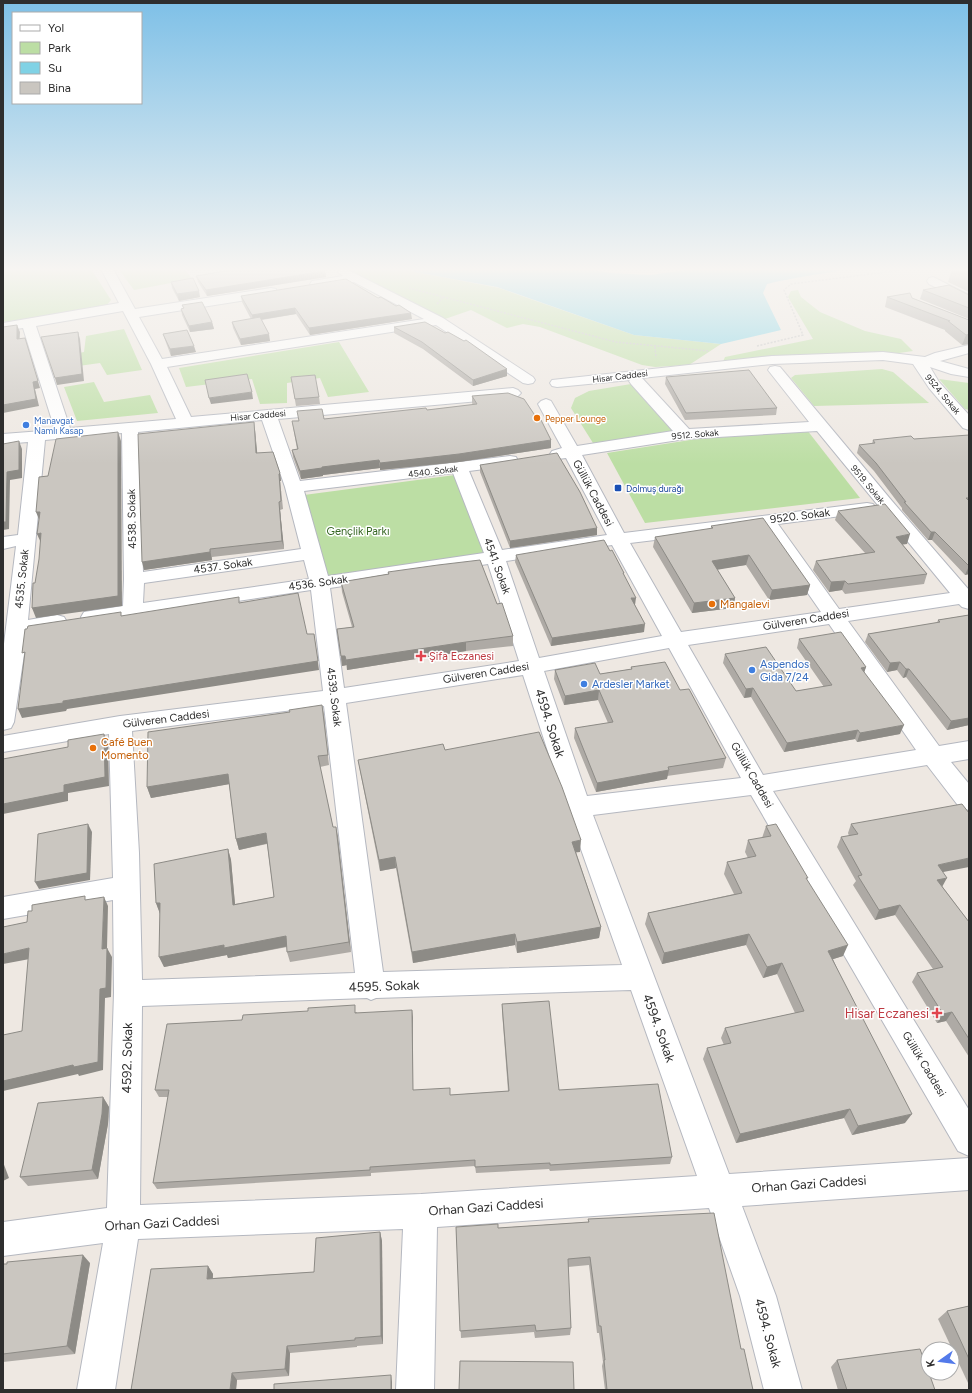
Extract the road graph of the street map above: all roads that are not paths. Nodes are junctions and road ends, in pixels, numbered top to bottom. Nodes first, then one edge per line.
1 (32, 334) edge
2 (142, 334) edge
3 (353, 334) edge
4 (458, 334) edge
5 (969, 349) edge
6 (918, 361) junction
7 (158, 364) junction
8 (775, 370) junction
9 (969, 373) edge
10 (528, 380) junction
11 (636, 381) junction
12 (545, 396) junction
13 (268, 414) junction
14 (185, 422) junction
15 (821, 426) junction
16 (969, 426) edge
17 (130, 427) junction
18 (64, 433) junction
19 (685, 434) junction
20 (37, 436) junction
21 (3, 439) edge
22 (571, 452) junction
23 (459, 468) junction
24 (294, 487) junction
25 (886, 505) junction
26 (766, 520) junction
27 (26, 539) junction
28 (618, 539) junction
29 (3, 543) edge
30 (312, 553) junction
31 (495, 557) junction
32 (134, 578) junction
33 (320, 583) junction
34 (12, 598) edge
35 (968, 602) edge
36 (133, 611) junction
37 (838, 622) junction
38 (17, 628) junction
39 (678, 646) junction
40 (532, 668) junction
41 (334, 697) junction
42 (3, 722) edge
43 (120, 724) junction
44 (3, 744) edge
45 (969, 750) edge
46 (933, 756) junction
47 (758, 785) junction
48 (969, 801) edge
49 (578, 807) junction
50 (127, 887) junction
51 (3, 908) edge
52 (640, 977) junction
53 (371, 987) junction
54 (128, 993) junction
55 (969, 1140) edge
56 (969, 1174) edge
57 (719, 1190) junction
58 (421, 1211) junction
59 (123, 1223) junction
60 (3, 1239) edge
61 (96, 1390) edge
62 (415, 1390) edge
63 (784, 1390) edge

1 - 18 street
2 - 7 street
3 - 7 street
4 - 10 street
5 - 6 street
6 - 8 street
6 - 9 street, Hisar Caddesi
6 - 12 street, Hisar Caddesi
6 - 16 street, 9524. Sokak
7 - 14 street
8 - 11 street
8 - 15 street, 9519. Sokak
10 - 12 street
10 - 12 street
11 - 12 street
11 - 19 street
12 - 13 street, Hisar Caddesi
12 - 22 street, Güllük Caddesi
13 - 14 street, Hisar Caddesi
13 - 24 street, 4539. Sokak
14 - 17 street, Hisar Caddesi
15 - 19 street, 9512. Sokak
15 - 25 street, 9519. Sokak
17 - 18 street, Hisar Caddesi
17 - 32 street, 4538. Sokak
18 - 20 street, Hisar Caddesi
19 - 22 street, 9512. Sokak
20 - 21 street, Hisar Caddesi
20 - 27 street, 4535. Sokak
22 - 23 street, 4540. Sokak
22 - 28 street, Güllük Caddesi
23 - 24 street, 4540. Sokak
23 - 31 street, 4541. Sokak
24 - 30 street, 4539. Sokak
25 - 26 street, 9520. Sokak
25 - 35 street, 9519. Sokak
26 - 28 street, 9520. Sokak
26 - 37 street
27 - 29 street
27 - 34 street, 4535. Sokak
28 - 31 street, 4536. Sokak
28 - 39 street, Güllük Caddesi
30 - 32 street, 4537. Sokak
30 - 33 street, 4539. Sokak
31 - 33 street, 4536. Sokak
31 - 40 street, 4541. Sokak
32 - 36 street, 4538. Sokak
33 - 36 street, 4536. Sokak
33 - 41 street, 4539. Sokak
34 - 38 street, 4535. Sokak
35 - 37 street, Gülveren Caddesi
36 - 38 street, 4536. Sokak
37 - 39 street, Gülveren Caddesi
37 - 46 street
38 - 42 street, 4535. Sokak
39 - 40 street, Gülveren Caddesi
39 - 47 street, Güllük Caddesi
40 - 41 street, Gülveren Caddesi
40 - 49 street, 4594. Sokak
41 - 43 street, Gülveren Caddesi
41 - 53 street, 4539. Sokak
43 - 44 street, Gülveren Caddesi
43 - 50 street, 4592. Sokak
45 - 46 street
46 - 47 street
46 - 48 street
47 - 49 street
47 - 55 street, Güllük Caddesi
49 - 52 street, 4594. Sokak
50 - 51 street
50 - 54 street, 4592. Sokak
52 - 53 street, 4595. Sokak
52 - 57 street, 4594. Sokak
53 - 54 street, 4595. Sokak
54 - 59 street, 4592. Sokak
56 - 57 street, Orhan Gazi Caddesi
57 - 58 street, Orhan Gazi Caddesi
57 - 63 street, 4594. Sokak
58 - 59 street, Orhan Gazi Caddesi
58 - 62 street
59 - 60 street, Orhan Gazi Caddesi
59 - 61 street, 4592. Sokak

